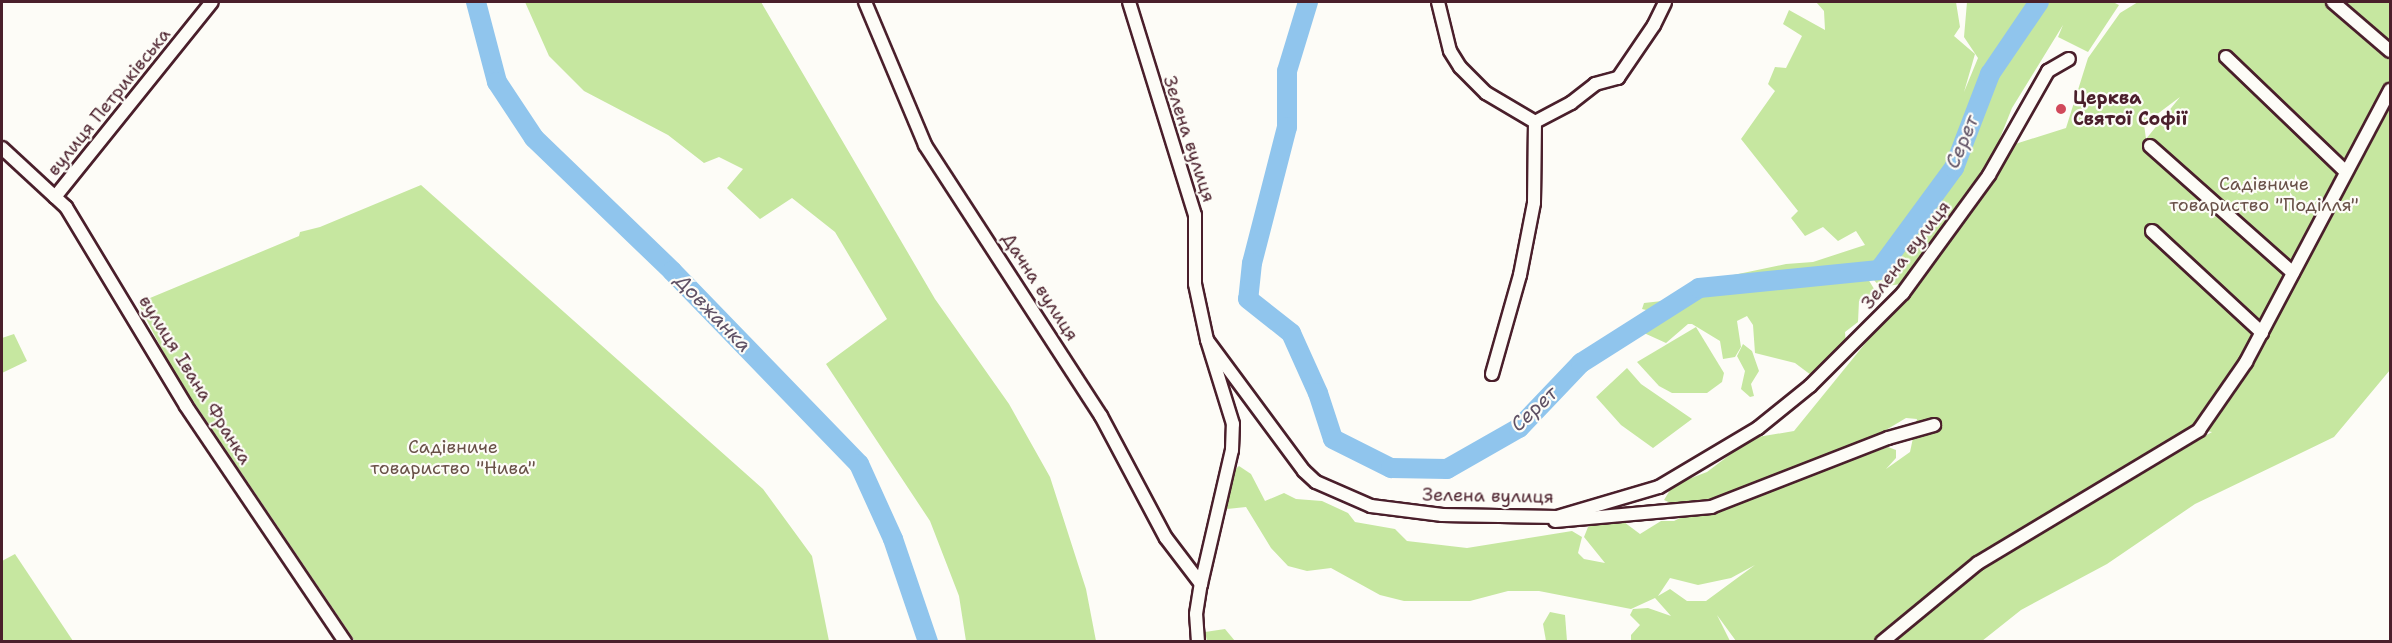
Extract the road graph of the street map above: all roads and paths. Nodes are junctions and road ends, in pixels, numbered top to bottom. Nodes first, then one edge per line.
1 (212, 2) edge
2 (865, 2) edge
3 (1129, 2) edge
4 (1438, 2) edge
5 (1665, 2) edge
6 (2333, 2) edge
7 (2391, 51) edge
8 (2226, 57) dead end
9 (2069, 59) dead end
10 (2391, 90) edge
11 (1535, 122) junction
12 (2150, 146) dead end
13 (2, 148) edge
14 (2346, 172) junction
15 (55, 197) junction
16 (2152, 231) dead end
17 (2293, 273) junction
18 (2262, 333) junction
19 (1207, 339) junction
20 (1492, 374) dead end
21 (1935, 425) dead end
22 (1538, 518) junction
23 (1201, 584) junction
24 (345, 642) edge
25 (1197, 642) edge
26 (1882, 642) edge

1 - 15 street, вулиця Петриківська
2 - 23 street, Дачна вулиця
3 - 19 street, Зелена вулиця
4 - 11 street
5 - 11 street
6 - 7 street
8 - 14 street
9 - 22 street, Зелена вулиця
10 - 14 street
11 - 20 street
12 - 17 street
13 - 15 street, вулиця Івана Франка
14 - 17 street
15 - 24 street, вулиця Івана Франка
16 - 18 street
17 - 18 street
18 - 26 street
19 - 22 street, Зелена вулиця
19 - 23 street
21 - 22 street
23 - 25 street

